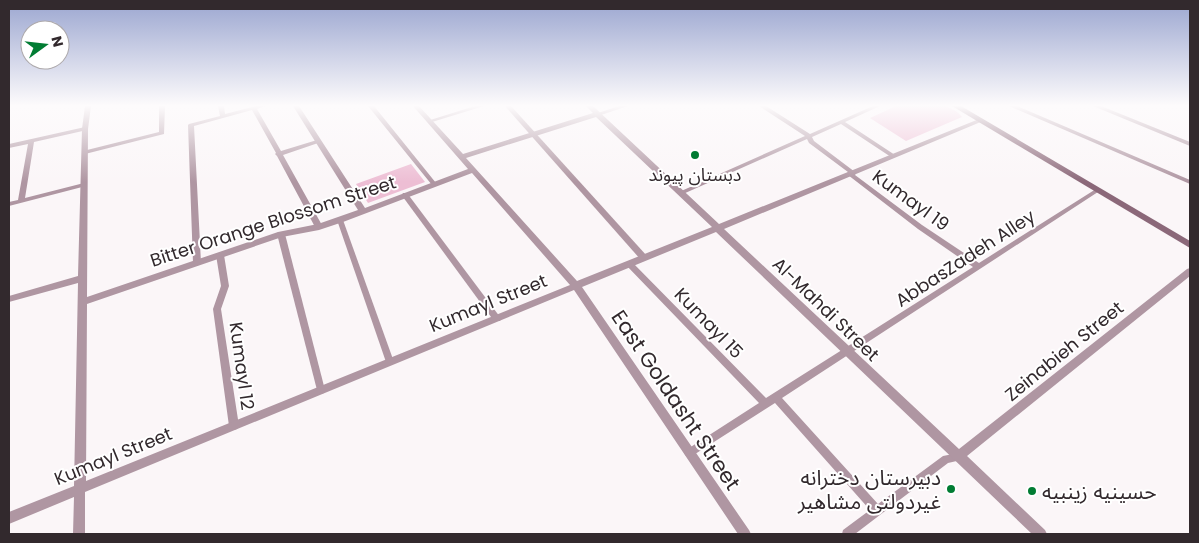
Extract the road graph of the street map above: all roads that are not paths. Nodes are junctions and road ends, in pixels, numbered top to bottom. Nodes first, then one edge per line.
1 (74, 131) edge
2 (85, 131) edge
3 (162, 131) edge
4 (191, 131) edge
5 (266, 131) edge
6 (312, 131) edge
7 (391, 131) edge
8 (439, 131) edge
9 (531, 131) edge
10 (542, 131) edge
11 (616, 131) edge
12 (802, 131) edge
13 (819, 131) edge
14 (855, 131) edge
15 (953, 131) edge
16 (1000, 131) edge
17 (1071, 131) edge
18 (1159, 131) edge
19 (533, 134) junction
20 (809, 136) junction
21 (31, 141) junction
22 (318, 141) junction
23 (1190, 144) edge
24 (9, 146) edge
25 (85, 152) junction
26 (278, 154) junction
27 (893, 156) junction
28 (462, 157) junction
29 (473, 170) junction
30 (851, 173) junction
31 (1190, 182) edge
32 (434, 184) junction
33 (84, 185) junction
34 (1098, 190) junction
35 (680, 193) junction
36 (405, 195) junction
37 (21, 201) junction
38 (9, 204) edge
39 (363, 211) junction
40 (340, 220) junction
41 (319, 227) junction
42 (718, 228) junction
43 (281, 234) junction
44 (1190, 245) edge
45 (220, 255) junction
46 (644, 258) junction
47 (197, 263) junction
48 (629, 264) junction
49 (979, 267) junction
50 (1190, 271) edge
51 (83, 278) junction
52 (576, 286) junction
53 (9, 299) edge
54 (83, 302) junction
55 (496, 319) junction
56 (848, 352) junction
57 (390, 362) junction
58 (321, 390) junction
59 (776, 398) junction
60 (766, 404) junction
61 (234, 426) junction
62 (689, 453) junction
63 (958, 457) junction
64 (80, 489) junction
65 (877, 511) junction
66 (9, 518) edge
67 (79, 534) edge
68 (745, 534) edge
69 (846, 534) edge
70 (1041, 534) edge

1 - 21 street
2 - 25 street
3 - 25 street
4 - 47 street
5 - 26 street
6 - 22 street
7 - 32 street
8 - 28 street, East Goldasht Street
9 - 19 street
10 - 19 street
11 - 35 street, Al-Mahdi Street
12 - 20 street, Kumayl 19
13 - 20 street
14 - 27 street
15 - 27 street, Kumayl Street
16 - 34 main road
17 - 31 street
18 - 23 street
19 - 28 street
19 - 46 street
20 - 30 street, Kumayl 19
20 - 35 street
21 - 24 street
21 - 37 street
22 - 26 street
22 - 39 street
25 - 33 street
26 - 41 street
27 - 30 street, Kumayl Street
28 - 29 street, East Goldasht Street
29 - 32 street, Bitter Orange Blossom Street
29 - 52 street, East Goldasht Street
30 - 42 street, Kumayl Street
30 - 49 street, Kumayl 19
32 - 36 street, Bitter Orange Blossom Street
33 - 37 street
33 - 51 street
34 - 44 main road
34 - 49 street, AbbasZadeh Alley
35 - 42 street, Al-Mahdi Street
36 - 39 street, Bitter Orange Blossom Street
36 - 55 street
37 - 38 street
39 - 40 street, Bitter Orange Blossom Street
40 - 41 street, Bitter Orange Blossom Street
40 - 57 street
41 - 43 street, Bitter Orange Blossom Street
42 - 46 street, Kumayl Street
42 - 56 street, Al-Mahdi Street
43 - 45 street, Bitter Orange Blossom Street
43 - 58 street
45 - 47 street, Bitter Orange Blossom Street
45 - 61 street, Kumayl 12
46 - 48 street, Kumayl Street
47 - 54 street, Bitter Orange Blossom Street
48 - 52 street, Kumayl Street
48 - 60 street, Kumayl 15
49 - 56 street, AbbasZadeh Alley
50 - 63 street, Zeinabieh Street
51 - 53 street
51 - 54 street
52 - 55 street, Kumayl Street
52 - 62 street, East Goldasht Street
54 - 64 street
55 - 57 street, Kumayl Street
56 - 59 street, AbbasZadeh Alley
56 - 63 street, Al-Mahdi Street
57 - 58 street, Kumayl Street
58 - 61 street, Kumayl Street
59 - 60 street, AbbasZadeh Alley
59 - 65 street
60 - 62 street, AbbasZadeh Alley
61 - 64 street, Kumayl Street
62 - 68 street, East Goldasht Street
63 - 65 street
63 - 70 street, Al-Mahdi Street
64 - 66 street, Kumayl Street
64 - 67 street
65 - 69 street

